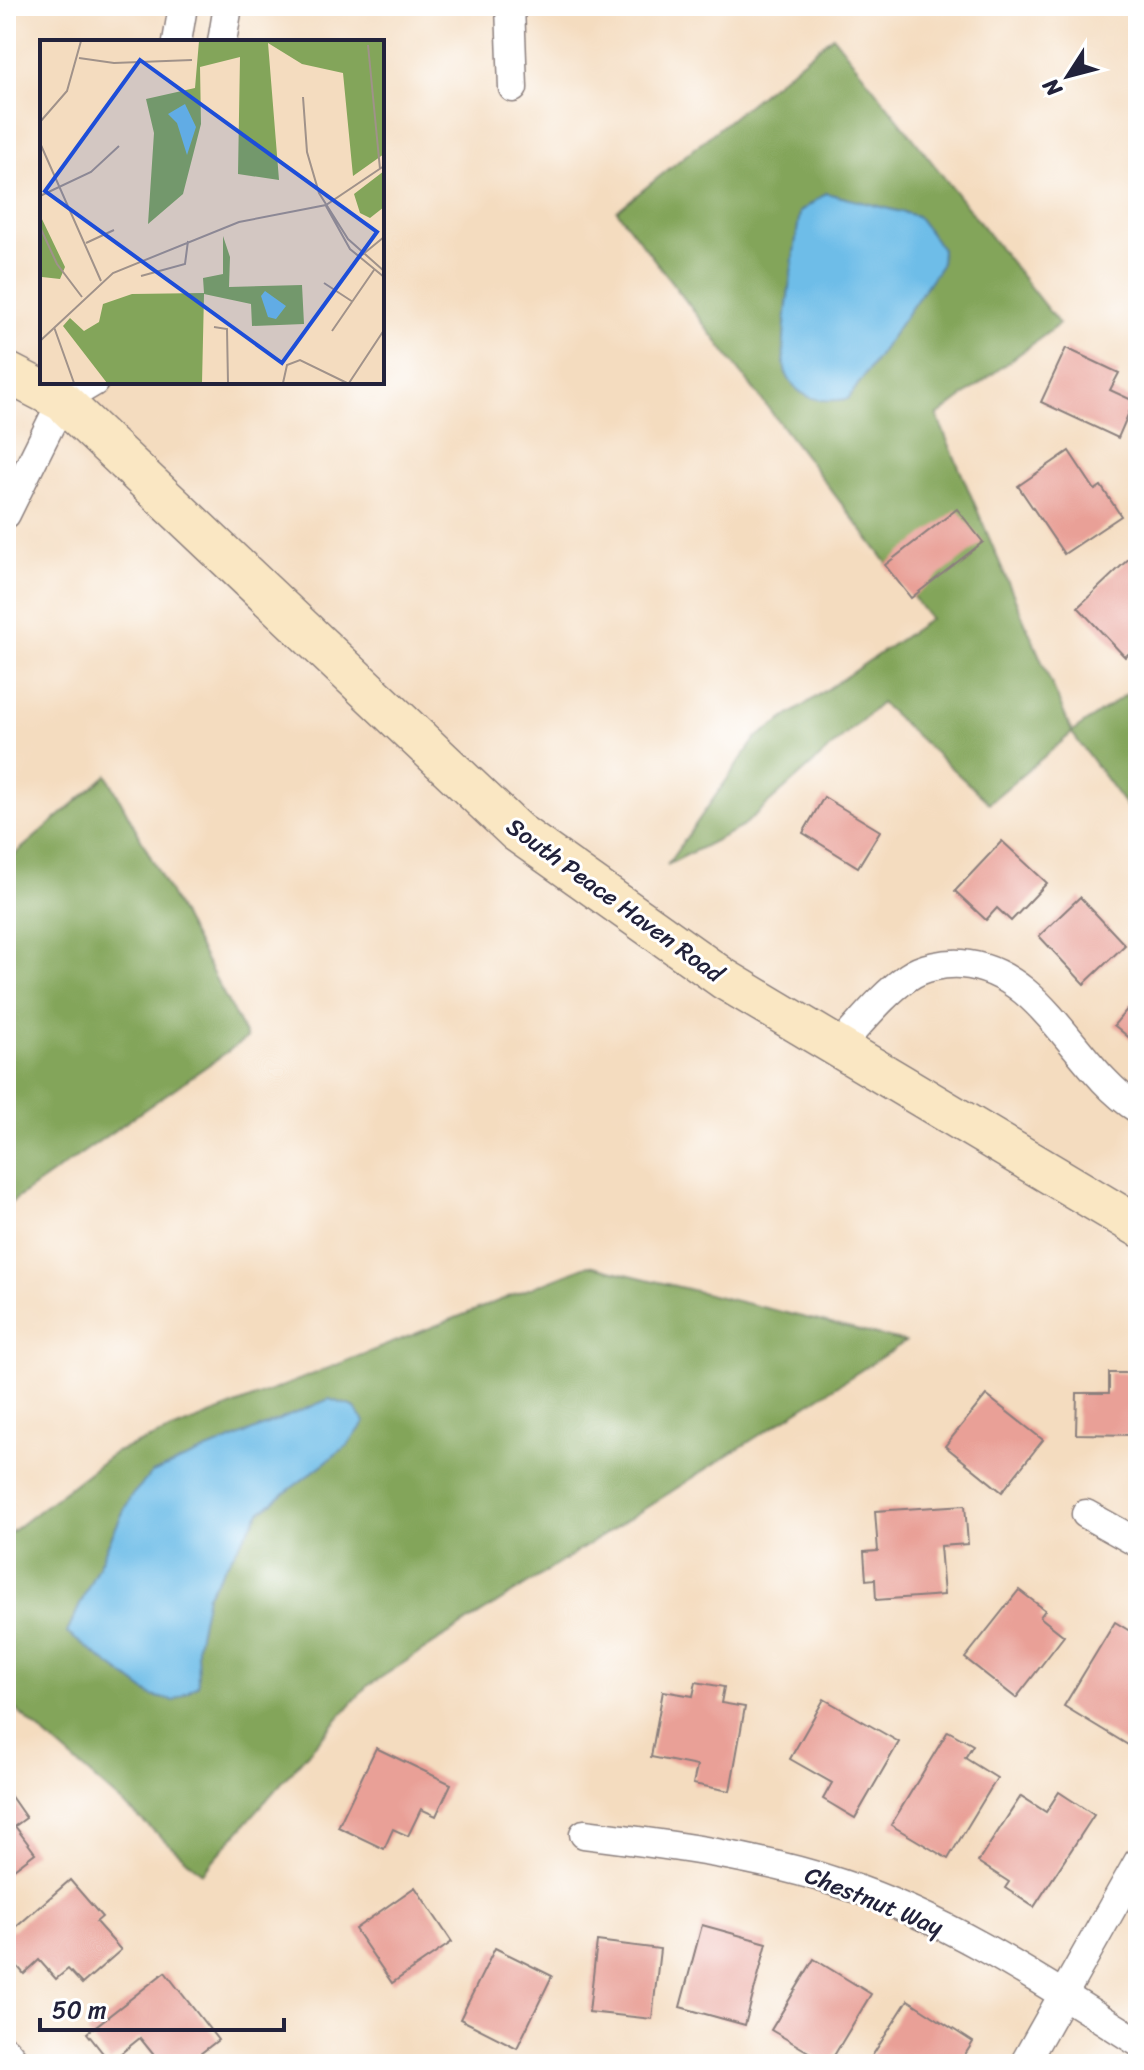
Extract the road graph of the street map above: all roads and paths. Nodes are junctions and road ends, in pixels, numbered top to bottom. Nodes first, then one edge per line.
1 (183, 6) edge
2 (228, 6) edge
3 (510, 6) edge
4 (177, 40) edge
5 (222, 40) edge
6 (513, 88) dead end
7 (6, 372) edge
8 (40, 380) edge
9 (74, 388) edge
10 (6, 514) edge
11 (838, 1047) junction
12 (1138, 1109) edge
13 (1138, 1226) edge
14 (1086, 1514) dead end
15 (1138, 1543) edge
16 (584, 1834) dead end
17 (1138, 1862) edge
18 (1064, 1994) junction
19 (1138, 2042) edge
20 (6, 2051) edge
21 (17, 2064) edge
22 (1024, 2064) edge

1 - 4 street
2 - 5 street
3 - 6 street
7 - 8 main road, South Peace Haven Road
9 - 10 street
9 - 11 main road, South Peace Haven Road
11 - 12 street
11 - 13 main road, South Peace Haven Road
14 - 15 street
16 - 18 street, Chestnut Way
17 - 18 street
18 - 19 street, Chestnut Way
18 - 22 street
20 - 21 street

